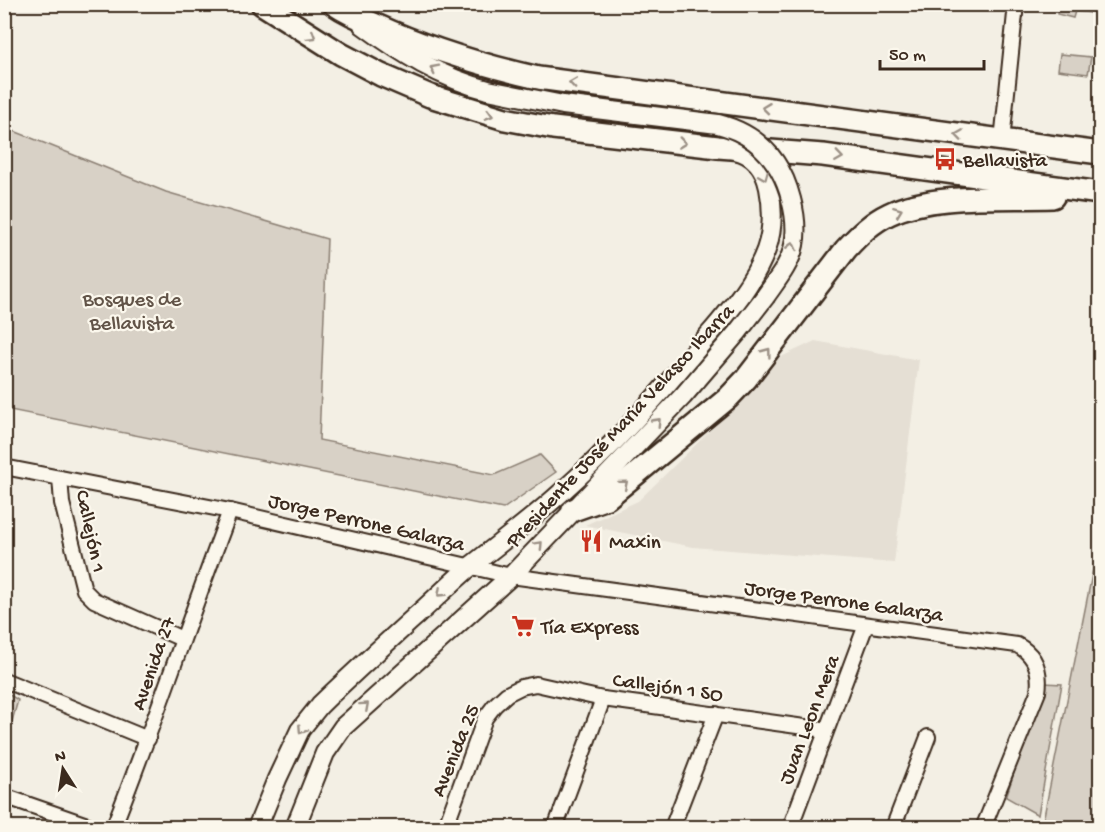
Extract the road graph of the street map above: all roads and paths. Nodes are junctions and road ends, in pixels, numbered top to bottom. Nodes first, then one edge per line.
1 (262, 4) edge
2 (1016, 4) edge
3 (339, 8) edge
4 (1002, 141) junction
5 (718, 147) junction
6 (1101, 153) edge
7 (1101, 194) edge
8 (4, 467) edge
9 (60, 478) junction
10 (573, 510) junction
11 (230, 511) junction
12 (470, 567) junction
13 (511, 576) junction
14 (866, 626) junction
15 (182, 639) junction
16 (4, 680) edge
17 (507, 693) joint
18 (603, 699) junction
19 (716, 714) junction
20 (825, 730) junction
21 (928, 737) dead end
22 (148, 739) junction
23 (4, 796) edge
24 (96, 828) edge
25 (113, 828) edge
26 (257, 828) edge
27 (295, 828) edge
28 (445, 828) edge
29 (555, 828) edge
30 (672, 828) edge
31 (790, 828) edge
32 (893, 828) edge
33 (983, 828) edge

1 -> 5 main road
2 - 4 street
4 -> 3 main road
10 -> 3 main road, Presidente José Maria Velasco Ibarra, bridge
4 - 6 main road
5 -> 7 main road
5 -> 12 main road, Presidente José Maria Velasco Ibarra
10 -> 7 main road
8 - 9 street, Jorge Perrone Galarza
9 - 11 street, Jorge Perrone Galarza
9 - 15 street, Callejón 1
13 -> 10 main road, Presidente José Maria Velasco Ibarra
11 - 12 street, Jorge Perrone Galarza
11 - 15 street, Avenida 27
12 - 13 street, Jorge Perrone Galarza
12 -> 26 main road, Presidente José Maria Velasco Ibarra
13 - 14 street, Jorge Perrone Galarza
27 -> 13 main road, Presidente José Maria Velasco Ibarra
14 - 20 street, Juan Leon Mera
14 - 33 street, Jorge Perrone Galarza
15 - 22 street, Avenida 27
16 - 22 street
17 - 18 street, Callejón 1 SO
17 - 28 street, Avenida 25
18 - 19 street, Callejón 1 SO
18 - 29 street
19 - 20 street, Callejón 1 SO
19 - 30 street
20 - 31 street, Juan Leon Mera
21 - 32 street
22 - 25 street, Avenida 27
23 - 24 street

